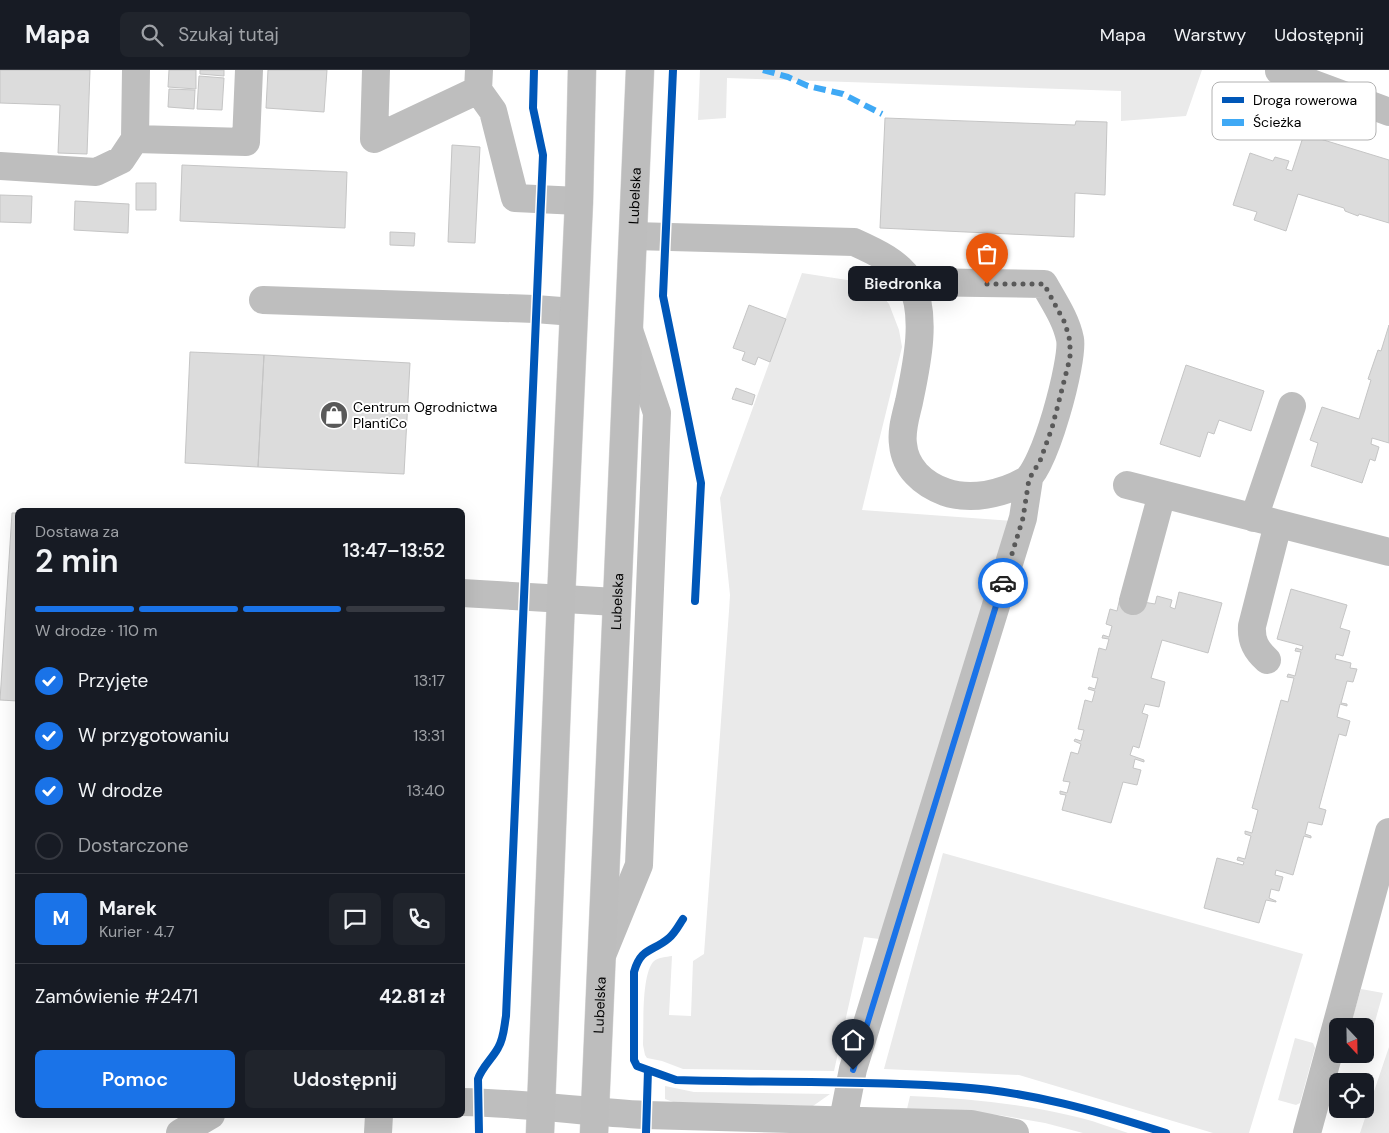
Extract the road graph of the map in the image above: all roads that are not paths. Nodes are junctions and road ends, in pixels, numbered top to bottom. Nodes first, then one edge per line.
1 (136, 70) edge
2 (249, 70) edge
3 (376, 70) edge
4 (582, 70) edge
5 (640, 70) edge
6 (1279, 71) edge
7 (479, 80) edge
8 (1309, 82) edge
9 (1376, 107) edge
10 (1389, 112) edge
11 (135, 139) junction
12 (0, 166) edge
13 (579, 201) junction
14 (633, 236) junction
15 (911, 282) junction
16 (263, 300) dead end
17 (574, 312) junction
18 (629, 329) junction
19 (1292, 406) dead end
20 (1029, 479) junction
21 (1127, 485) dead end
22 (1162, 494) junction
23 (1266, 521) junction
24 (1389, 552) edge
25 (465, 593) edge
26 (561, 599) junction
27 (1133, 601) dead end
28 (616, 602) junction
29 (1267, 660) dead end
30 (1389, 832) edge
31 (601, 959) junction
32 (465, 1102) edge
33 (541, 1106) junction
34 (207, 1118) edge
35 (379, 1118) edge
36 (843, 1120) junction
37 (594, 1123) edge
38 (180, 1133) edge
39 (378, 1133) edge
40 (540, 1133) edge
41 (1015, 1133) edge
42 (1307, 1133) edge

1 - 11 street
2 - 11 street
3 - 7 street
4 - 13 main road
5 - 14 main road, Lubelska
6 - 8 street
7 - 13 street
9 - 10 street
11 - 12 street
13 - 17 main road
14 - 15 street
14 - 18 main road, Lubelska
15 - 20 street
15 - 20 street
16 - 17 street
17 - 26 main road
18 - 28 main road, Lubelska
18 - 31 street
19 - 23 street
20 - 36 street
21 - 22 street
22 - 23 street
22 - 27 street
23 - 24 street
23 - 29 street
25 - 26 street
26 - 28 street
26 - 33 main road
28 - 31 main road, Lubelska
30 - 42 street
31 - 37 main road, Lubelska
32 - 33 street
33 - 37 street
33 - 40 main road
34 - 38 street
35 - 39 street
36 - 37 street
36 - 41 street

